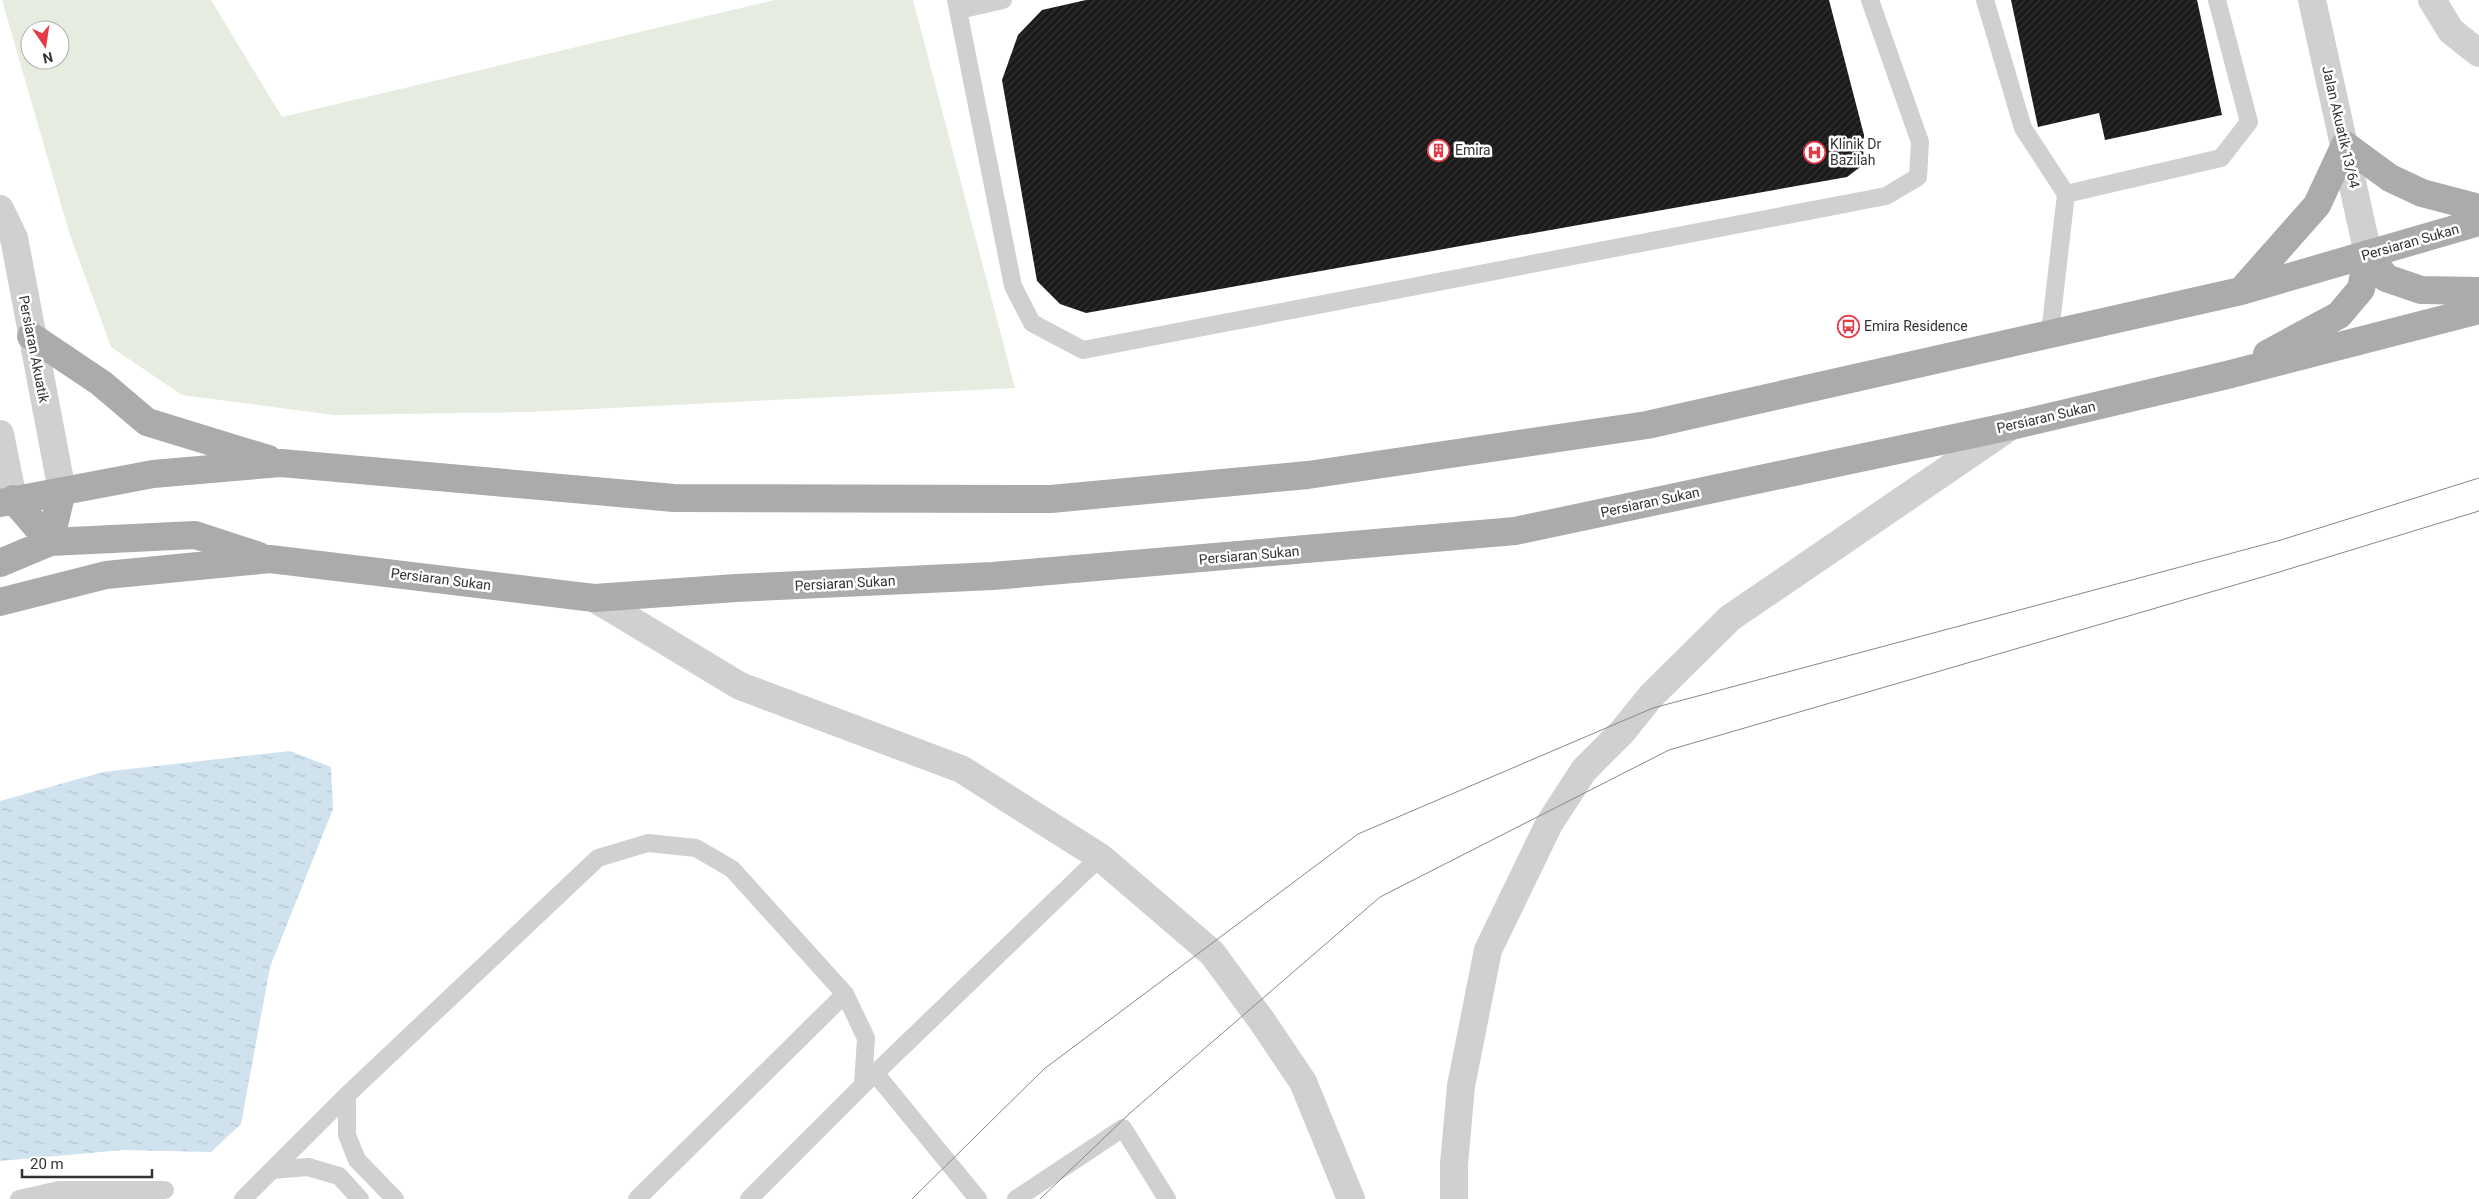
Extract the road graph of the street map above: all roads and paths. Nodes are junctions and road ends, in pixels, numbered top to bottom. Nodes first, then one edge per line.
1 (1003, 0) edge
2 (1870, 0) edge
3 (1985, 0) edge
4 (2217, 0) edge
5 (2312, 0) edge
6 (2432, 0) edge
7 (958, 5) edge
8 (2479, 53) edge
9 (2346, 145) junction
10 (2066, 194) junction
11 (2479, 208) edge
12 (0, 209) edge
13 (2479, 222) edge
14 (2368, 254) junction
15 (2241, 290) junction
16 (2479, 291) edge
17 (2479, 310) edge
18 (2050, 333) junction
19 (31, 336) junction
20 (2227, 375) junction
21 (2011, 426) junction
22 (0, 434) edge
23 (281, 464) junction
24 (62, 490) junction
25 (6, 501) edge
26 (50, 542) junction
27 (270, 559) junction
28 (0, 563) edge
29 (594, 598) junction
30 (0, 602) edge
31 (1100, 857) junction
32 (845, 994) junction
33 (869, 1079) junction
34 (347, 1095) junction
35 (272, 1170) junction
36 (165, 1190) dead end
37 (19, 1199) edge
38 (243, 1199) edge
39 (360, 1199) edge
40 (395, 1199) edge
41 (637, 1199) edge
42 (749, 1199) edge
43 (978, 1199) edge
44 (1016, 1199) edge
45 (1167, 1199) edge
46 (1351, 1199) edge
47 (1454, 1199) edge

1 - 7 lane
2 - 7 lane
3 - 10 lane
4 - 10 lane
5 - 9 street, Jalan Akuatik 13/64
6 - 8 street
9 - 11 main road
9 - 14 street, Jalan Akuatik 13/64
9 - 15 main road
10 - 18 lane
12 - 19 street, Persiaran Akuatik
13 - 14 main road, Persiaran Sukan
14 - 15 main road, Persiaran Sukan
14 - 16 main road
14 - 20 main road
15 - 18 main road, Persiaran Sukan
17 - 20 main road, Persiaran Sukan
18 - 23 main road, Persiaran Sukan
19 - 23 main road
19 - 24 street, Persiaran Akuatik
20 - 21 main road, Persiaran Sukan
21 - 29 main road, Persiaran Sukan
21 - 47 street
22 - 25 street
23 - 24 main road, Persiaran Sukan
24 - 25 main road, Persiaran Sukan
24 - 26 main road
25 - 26 main road
26 - 27 main road
26 - 28 main road
27 - 29 main road, Persiaran Sukan
27 - 30 main road, Persiaran Sukan
29 - 31 street
31 - 33 lane
31 - 46 street
32 - 33 lane
32 - 34 lane
32 - 41 lane
33 - 42 lane
33 - 43 lane
34 - 35 lane
34 - 40 lane
35 - 38 lane
35 - 39 lane
36 - 37 lane
44 - 45 lane

